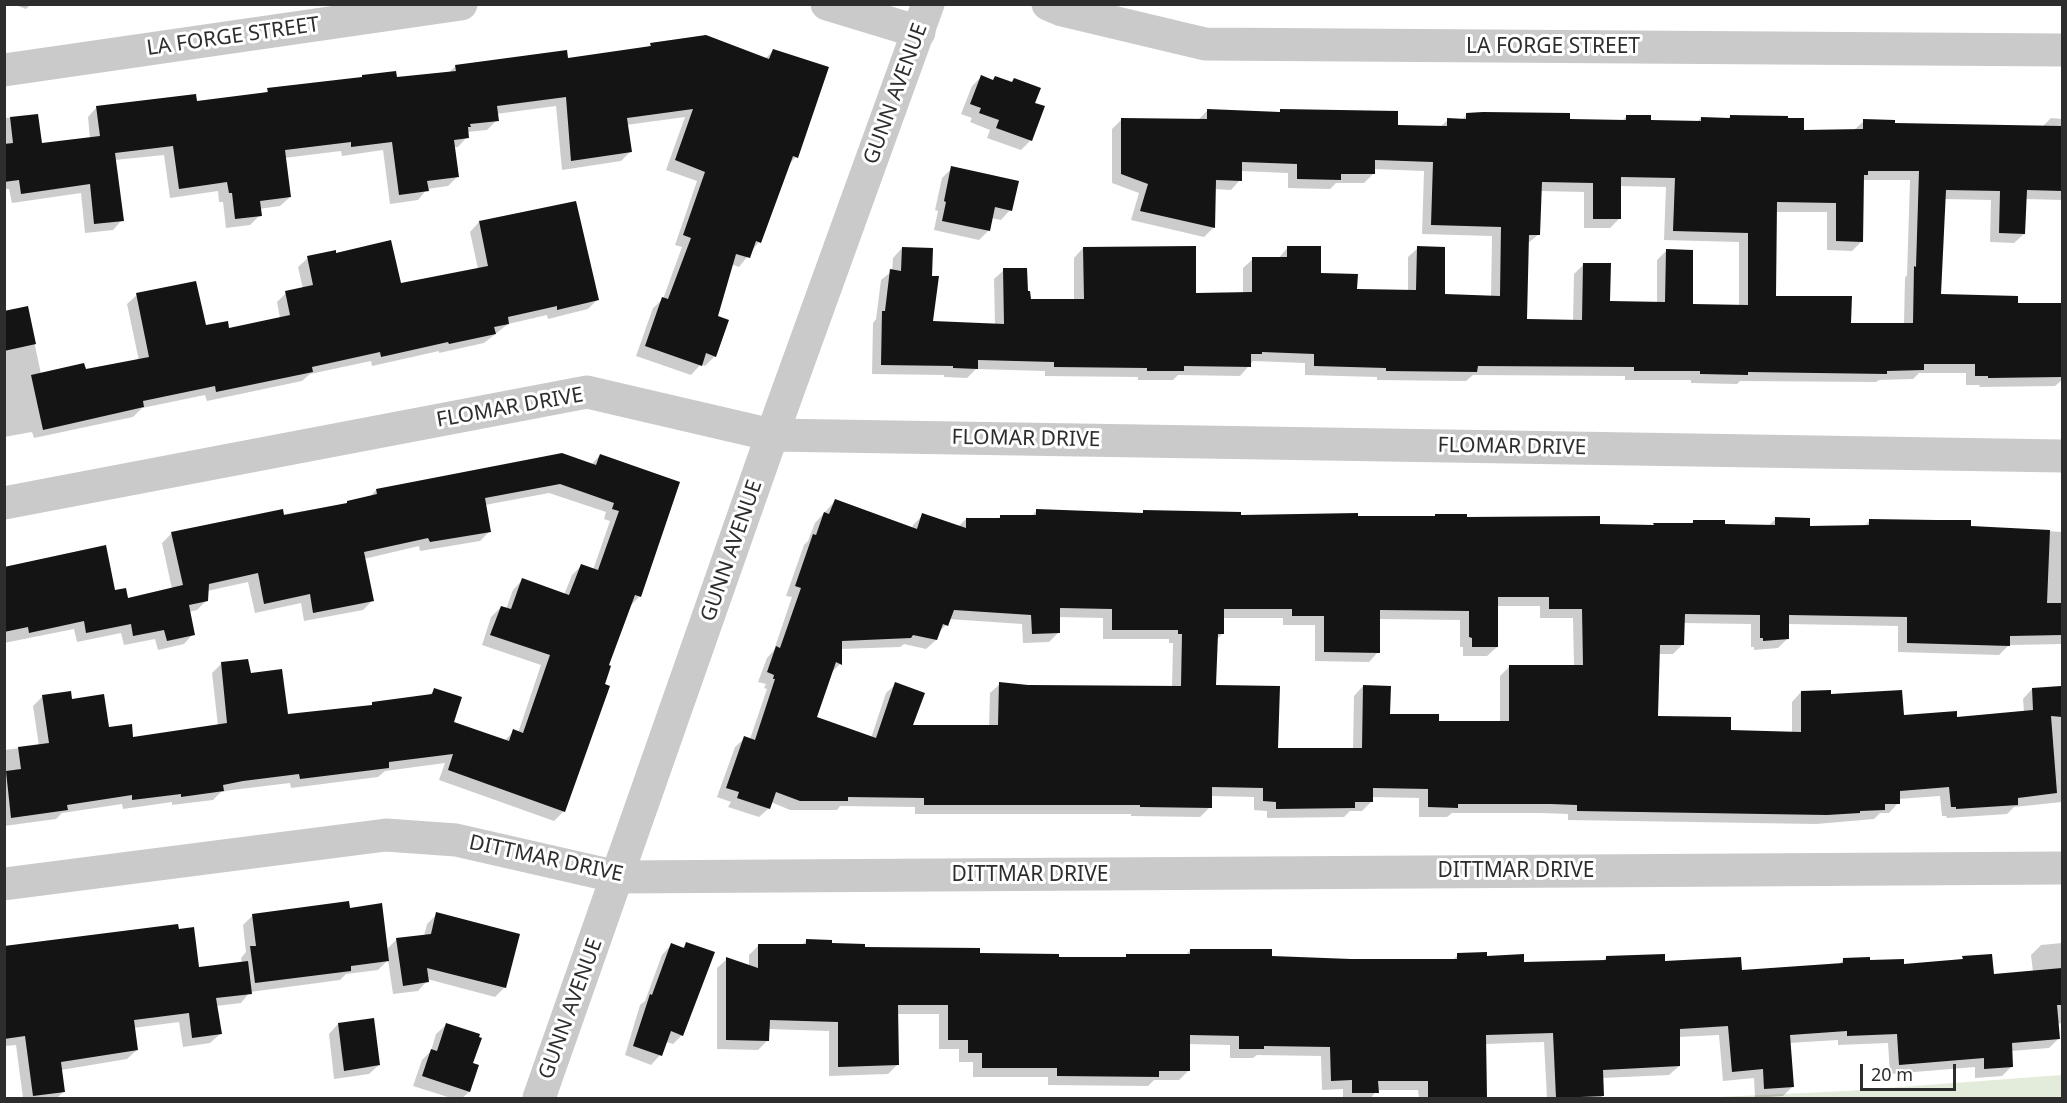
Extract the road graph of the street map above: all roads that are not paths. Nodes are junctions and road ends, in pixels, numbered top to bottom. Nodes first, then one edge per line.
1 (461, 4) edge
2 (827, 4) edge
3 (1048, 4) edge
4 (923, 18) edge
5 (2062, 50) edge
6 (4, 70) edge
7 (772, 435) junction
8 (2062, 456) edge
9 (4, 503) edge
10 (2062, 868) edge
11 (618, 877) junction
12 (4, 884) edge
13 (539, 1098) edge

1 - 6 street, LA FORGE STREET
2 - 4 street
3 - 5 street, LA FORGE STREET
4 - 7 street, GUNN AVENUE
7 - 8 street, FLOMAR DRIVE
7 - 9 street, FLOMAR DRIVE
7 - 11 street, GUNN AVENUE
10 - 11 street, DITTMAR DRIVE
11 - 12 street, DITTMAR DRIVE
11 - 13 street, GUNN AVENUE

